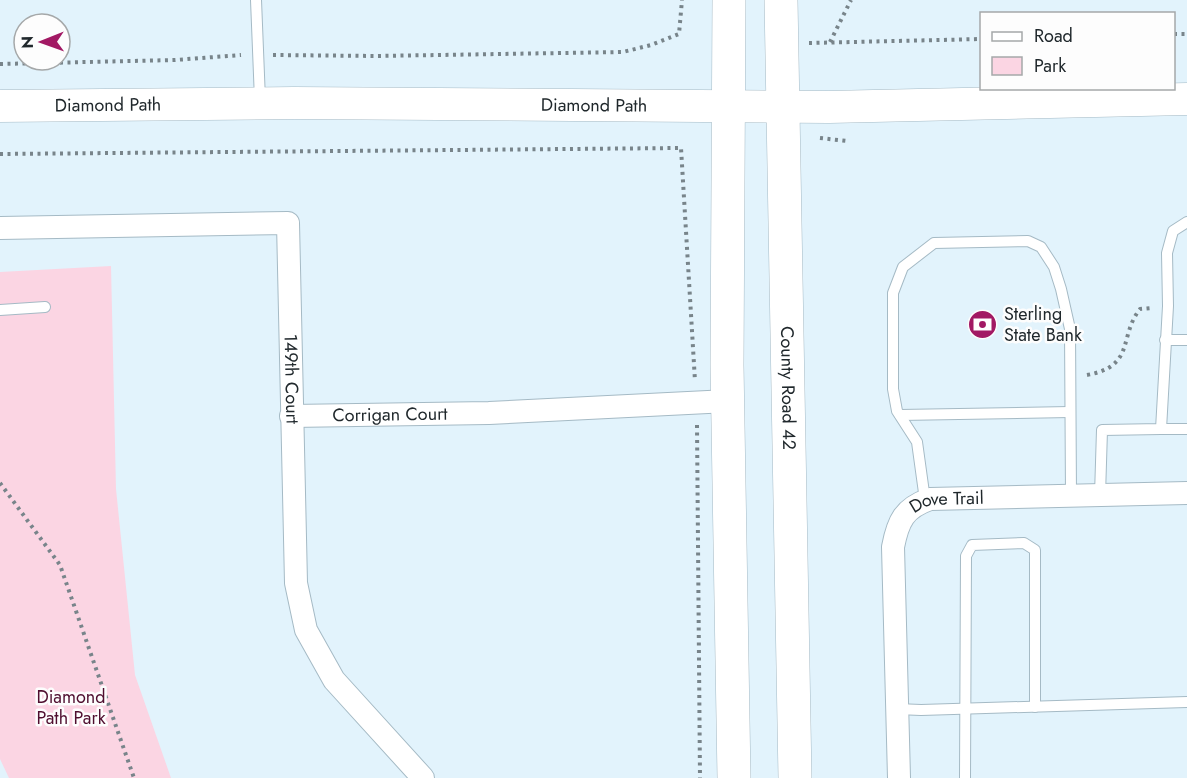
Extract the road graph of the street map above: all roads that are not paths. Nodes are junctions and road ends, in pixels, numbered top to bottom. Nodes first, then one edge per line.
1 (256, 0) edge
2 (729, 0) edge
3 (782, 0) edge
4 (1187, 99) edge
5 (260, 103) junction
6 (0, 106) edge
7 (730, 106) junction
8 (783, 106) junction
9 (1187, 222) edge
10 (0, 228) edge
11 (45, 308) dead end
12 (0, 310) edge
13 (1166, 340) junction
14 (1187, 340) edge
15 (712, 402) junction
16 (1070, 412) junction
17 (900, 415) junction
18 (291, 416) junction
19 (1161, 429) junction
20 (1187, 429) edge
21 (1187, 493) edge
22 (1100, 495) junction
23 (1071, 496) junction
24 (925, 500) junction
25 (1187, 702) edge
26 (1035, 707) junction
27 (964, 709) junction
28 (897, 710) junction
29 (423, 778) edge
30 (734, 778) edge
31 (795, 778) edge
32 (899, 778) edge
33 (965, 778) edge

1 - 5 lane
2 - 7 highway
3 - 8 highway, County Road 42
4 - 8 street, Diamond Path
5 - 6 street, Diamond Path
5 - 7 street, Diamond Path
7 - 8 street, Diamond Path
7 - 15 highway
8 - 31 highway, County Road 42
9 - 13 lane
10 - 18 street, 149th Court
11 - 12 lane
13 - 14 lane
13 - 19 lane
15 - 18 street, Corrigan Court
15 - 30 highway
16 - 17 lane
16 - 17 lane
16 - 23 lane
17 - 24 lane
18 - 29 street, 149th Court
19 - 20 lane
19 - 22 lane
21 - 22 street, Dove Trail
22 - 23 street, Dove Trail
23 - 24 street, Dove Trail
24 - 28 street, Dove Trail
25 - 26 lane
26 - 27 lane
26 - 27 lane
27 - 28 lane
27 - 33 lane
28 - 32 street, Dove Trail

